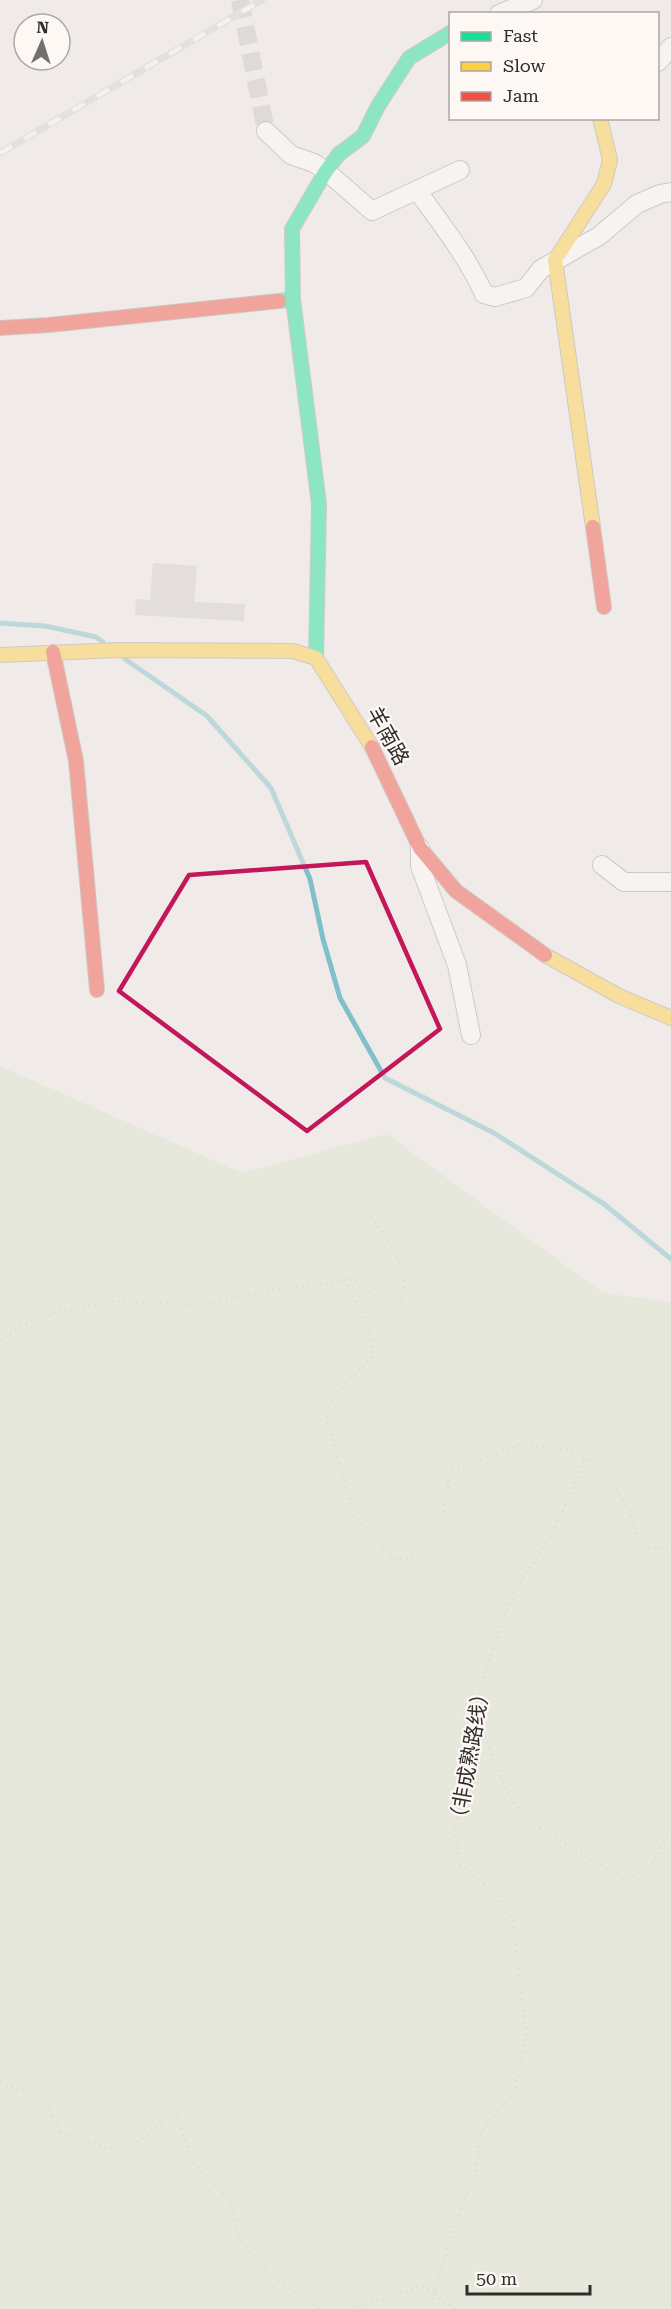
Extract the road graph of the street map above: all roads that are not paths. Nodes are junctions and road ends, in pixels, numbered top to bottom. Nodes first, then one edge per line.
1 (533, 0) edge
2 (504, 12) edge
3 (449, 34) edge
4 (671, 47) edge
5 (659, 60) edge
6 (600, 120) edge
7 (266, 131) tunnel mouth
8 (460, 170) dead end
9 (326, 171) junction
10 (417, 190) junction
11 (671, 192) edge
12 (555, 260) junction
13 (293, 299) junction
14 (0, 328) edge
15 (604, 607) dead end
16 (53, 652) junction
17 (0, 656) edge
18 (316, 658) junction
19 (420, 848) junction
20 (602, 866) dead end
21 (671, 882) edge
22 (97, 990) dead end
23 (671, 1018) edge
24 (471, 1035) dead end

1 - 2 street
3 - 9 street
4 - 5 street
6 - 12 street
7 - 9 street
8 - 10 street
9 - 10 street
9 - 13 street
10 - 12 street
11 - 12 street
12 - 15 street
13 - 14 street
13 - 18 street
16 - 17 street
16 - 18 street
16 - 22 street
18 - 19 street, 羊南路
19 - 23 street, 羊南路
19 - 24 street
20 - 21 street

